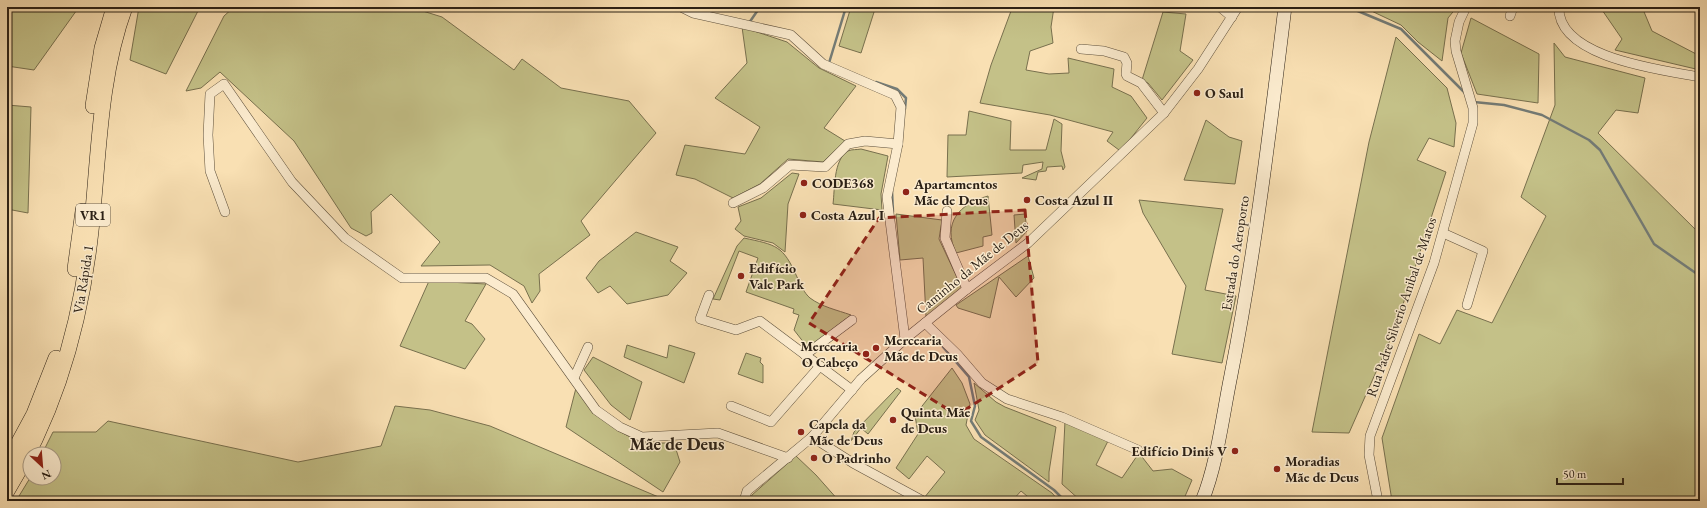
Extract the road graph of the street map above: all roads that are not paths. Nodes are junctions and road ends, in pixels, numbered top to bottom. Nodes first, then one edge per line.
1 (114, 7) edge
2 (125, 7) edge
3 (681, 7) edge
4 (1220, 7) edge
5 (1238, 7) edge
6 (1285, 7) edge
7 (1466, 7) edge
8 (1559, 7) edge
9 (1232, 17) junction
10 (1081, 49) dead end
11 (1700, 78) edge
12 (1164, 113) junction
13 (898, 144) junction
14 (733, 202) dead end
15 (947, 211) dead end
16 (225, 212) dead end
17 (1443, 233) junction
18 (967, 289) junction
19 (709, 295) dead end
20 (1467, 305) dead end
21 (852, 320) dead end
22 (925, 323) junction
23 (905, 338) junction
24 (588, 347) dead end
25 (805, 355) junction
26 (820, 366) junction
27 (574, 378) junction
28 (852, 390) junction
29 (731, 406) dead end
30 (39, 417) junction
31 (812, 437) junction
32 (1138, 450) dead end
33 (788, 458) junction
34 (7, 464) edge
35 (7, 491) edge
36 (907, 497) edge
37 (744, 501) edge
38 (923, 501) edge
39 (1202, 501) edge
40 (1378, 501) edge

1 - 30 highway, Via Rápida 1 / VR1
2 - 30 highway, Via Rápida 1 / VR1
3 - 13 street
4 - 9 street
5 - 9 street, Caminho da Mãe de Deus
6 - 39 main road, Estrada do Aeroporto
7 - 17 street, Rua Padre Silverio Anibal de Matos
8 - 11 street
9 - 12 street, Caminho da Mãe de Deus
10 - 12 street
12 - 18 street, Caminho da Mãe de Deus
13 - 14 street
13 - 23 street
15 - 18 street
16 - 27 street
17 - 20 street
17 - 40 street, Rua Padre Silverio Anibal de Matos
18 - 22 street, Caminho da Mãe de Deus
19 - 25 street
21 - 25 street
22 - 23 street, Caminho da Mãe de Deus
22 - 32 street
23 - 28 street, Caminho da Mãe de Deus
24 - 27 street
25 - 26 street
26 - 28 street
26 - 29 street
27 - 33 street
28 - 31 street, Caminho da Mãe de Deus
30 - 34 highway, Via Rápida 1 / VR1
30 - 35 highway, Via Rápida 1 / VR1
31 - 33 street, Caminho da Mãe de Deus
31 - 36 street
33 - 37 street, Caminho da Mãe de Deus
36 - 38 street

